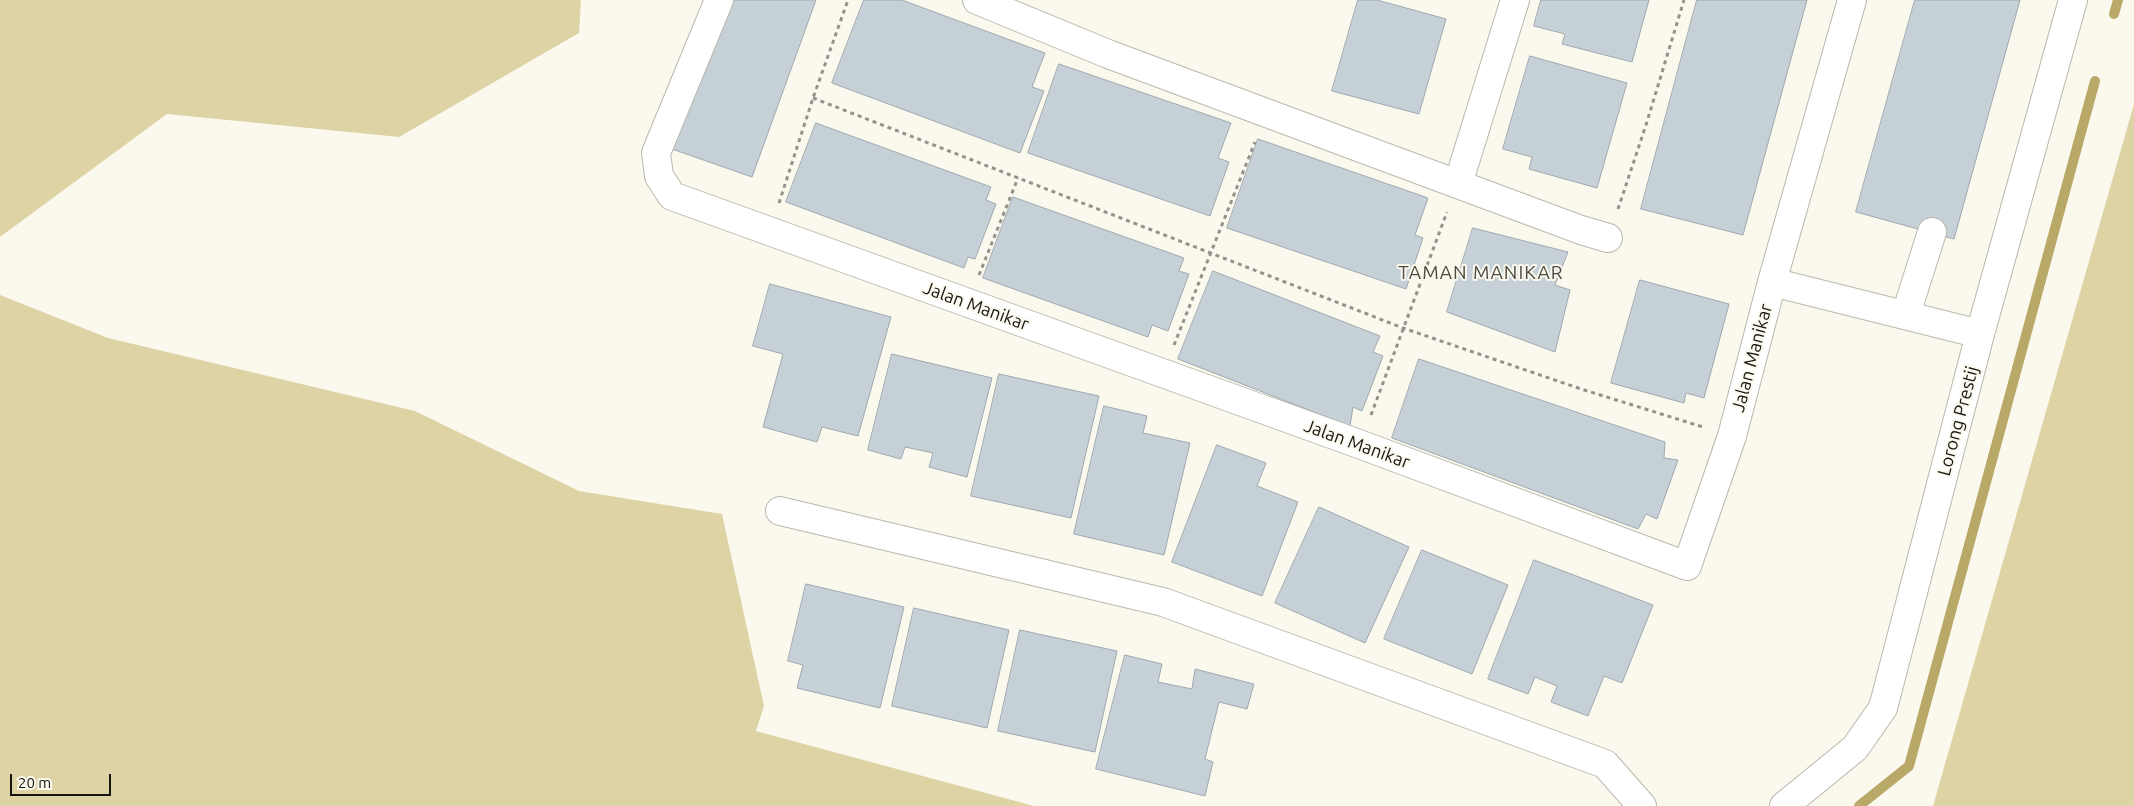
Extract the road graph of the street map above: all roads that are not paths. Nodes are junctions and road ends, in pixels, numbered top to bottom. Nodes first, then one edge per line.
1 (719, 0) edge
2 (976, 0) edge
3 (1514, 0) edge
4 (1852, 0) edge
5 (2073, 0) edge
6 (1458, 184) junction
7 (1932, 232) dead end
8 (1608, 238) road end
9 (1772, 282) junction
10 (1906, 314) junction
11 (1980, 334) junction
12 (780, 511) dead end
13 (1642, 806) edge
14 (1784, 806) edge

1 - 9 street, Jalan Manikar
2 - 6 street
3 - 6 street
4 - 9 street, Jalan Manikar
5 - 11 street, Lorong Prestij
6 - 8 street
7 - 10 street
9 - 10 street
10 - 11 street
11 - 14 street, Lorong Prestij
12 - 13 street

